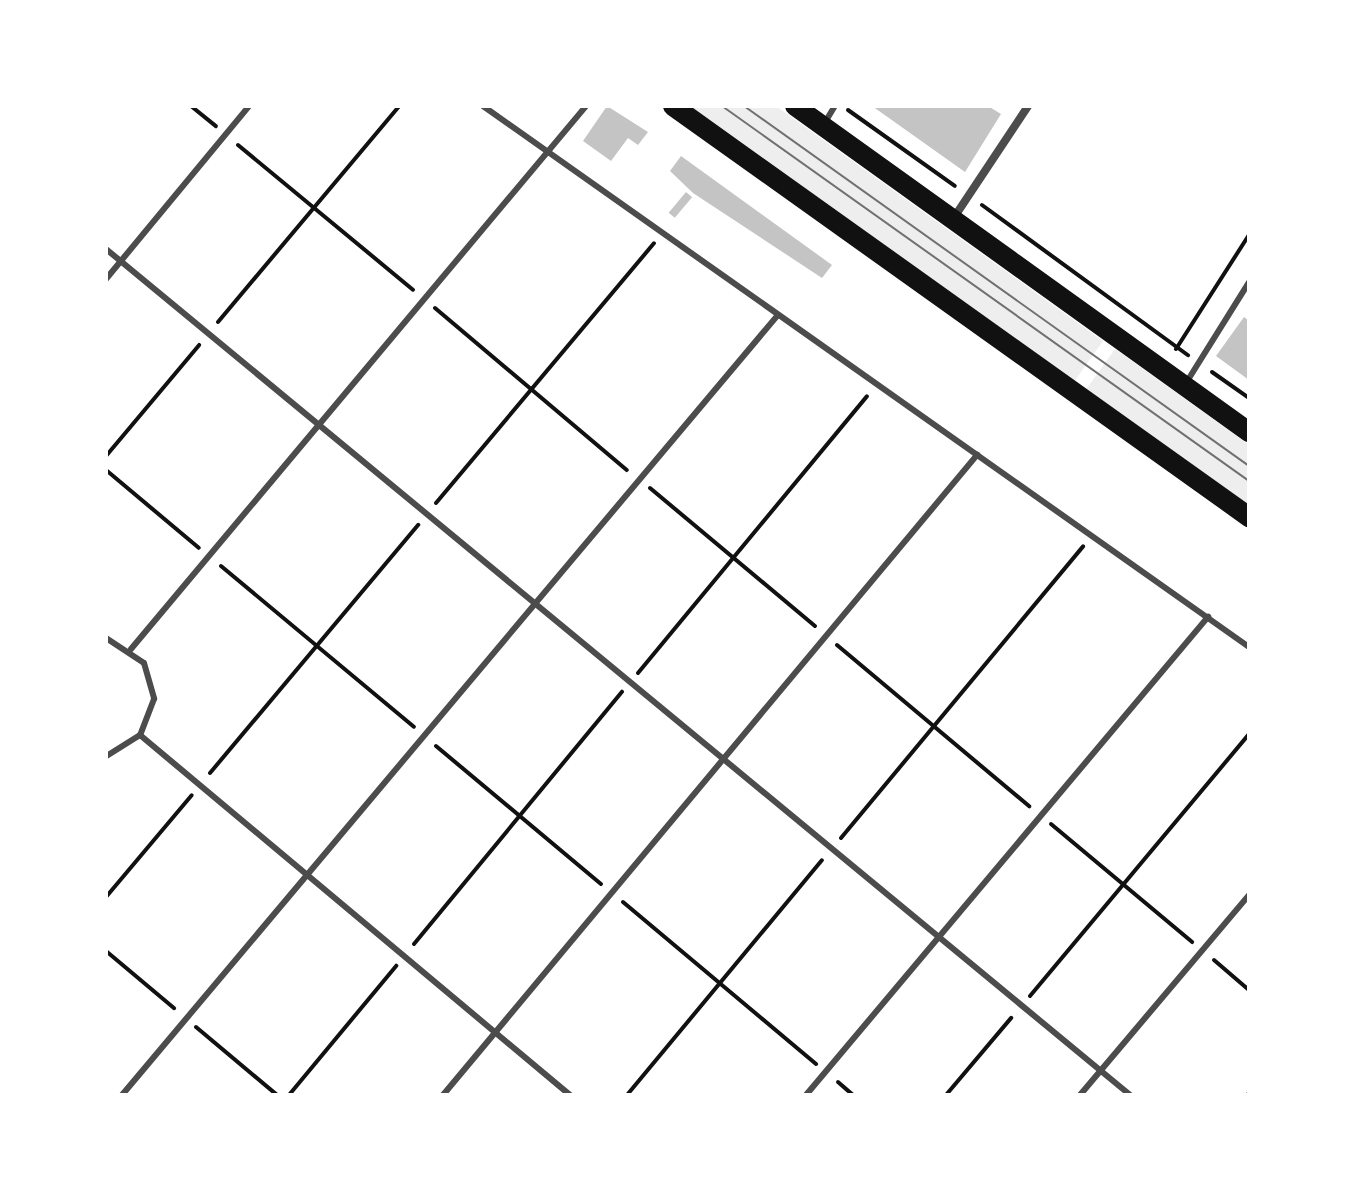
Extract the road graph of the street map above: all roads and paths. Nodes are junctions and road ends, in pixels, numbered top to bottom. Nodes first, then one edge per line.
1 (191, 106) edge
2 (249, 106) edge
3 (399, 106) edge
4 (483, 106) edge
5 (586, 106) edge
6 (673, 106) edge
7 (795, 106) edge
8 (835, 106) edge
9 (843, 106) edge
10 (1028, 106) edge
11 (823, 126) junction
12 (225, 134) junction
13 (550, 153) junction
14 (970, 197) junction
15 (314, 208) junction
16 (953, 219) junction
17 (662, 234) junction
18 (1249, 235) edge
19 (106, 249) edge
20 (120, 261) junction
21 (106, 279) edge
22 (1249, 282) edge
23 (426, 301) junction
24 (777, 316) junction
25 (208, 334) junction
26 (1178, 347) junction
27 (1199, 363) junction
28 (1162, 371) junction
29 (876, 384) junction
30 (1184, 386) junction
31 (532, 389) junction
32 (1249, 398) edge
33 (321, 426) junction
34 (1249, 432) edge
35 (977, 455) junction
36 (106, 456) edge
37 (106, 470) edge
38 (639, 480) junction
39 (427, 514) junction
40 (1249, 517) edge
41 (1092, 536) junction
42 (209, 556) junction
43 (733, 558) junction
44 (535, 604) junction
45 (1208, 617) junction
46 (825, 635) junction
47 (106, 638) edge
48 (317, 646) junction
49 (1249, 647) edge
50 (131, 649) junction
51 (629, 684) junction
52 (934, 726) junction
53 (1249, 734) edge
54 (140, 735) junction
55 (424, 736) junction
56 (106, 756) edge
57 (719, 760) junction
58 (200, 785) junction
59 (520, 816) junction
60 (1041, 816) junction
61 (831, 850) junction
62 (308, 875) junction
63 (1123, 884) junction
64 (611, 892) junction
65 (1249, 895) edge
66 (106, 897) edge
67 (940, 936) junction
68 (1202, 950) junction
69 (404, 956) junction
70 (720, 983) junction
71 (1249, 990) edge
72 (1022, 1005) junction
73 (495, 1033) junction
74 (1101, 1071) junction
75 (826, 1072) junction
76 (122, 1095) edge
77 (289, 1095) edge
78 (443, 1095) edge
79 (570, 1095) edge
80 (627, 1095) edge
81 (806, 1095) edge
82 (853, 1095) edge
83 (946, 1095) edge
84 (1080, 1095) edge
85 (1130, 1095) edge

1 - 12 path
2 - 12 lane
3 - 15 path
4 - 13 lane
5 - 13 lane
6 - 40 main road
7 - 11 main road
8 - 11 lane
9 - 14 path
10 - 14 street
11 - 16 main road
12 - 15 path
12 - 20 lane
13 - 17 lane
13 - 23 lane
14 - 16 street
14 - 26 path
15 - 23 path
15 - 25 path
16 - 28 main road
17 - 24 lane
17 - 31 path
18 - 26 path
19 - 20 lane
20 - 21 lane
20 - 25 lane
22 - 27 lane
23 - 31 path
23 - 33 lane
24 - 29 lane
24 - 38 lane
25 - 33 lane
25 - 36 path
26 - 27 path
26 - 28 path
27 - 30 lane
27 - 32 path
28 - 30 main road
29 - 35 lane
29 - 43 path
30 - 34 main road
31 - 38 path
31 - 39 path
33 - 39 lane
33 - 42 lane
35 - 41 lane
35 - 46 lane
37 - 42 path
38 - 43 path
38 - 44 lane
39 - 44 lane
39 - 48 path
41 - 45 lane
41 - 52 path
42 - 48 path
42 - 50 lane
43 - 46 path
43 - 51 path
44 - 51 lane
44 - 55 lane
45 - 49 lane
45 - 60 lane
46 - 52 path
46 - 57 lane
47 - 50 lane
48 - 55 path
48 - 58 path
50 - 54 lane
51 - 57 lane
51 - 59 path
52 - 60 path
52 - 61 path
53 - 63 path
54 - 56 lane
54 - 58 lane
55 - 59 path
55 - 62 lane
57 - 61 lane
57 - 64 lane
58 - 62 lane
58 - 66 path
59 - 64 path
59 - 69 path
60 - 63 path
60 - 67 lane
61 - 67 lane
61 - 70 path
62 - 69 lane
62 - 76 lane
63 - 68 path
63 - 72 path
64 - 70 path
64 - 73 lane
65 - 68 lane
67 - 72 lane
67 - 75 lane
68 - 71 path
68 - 74 lane
69 - 73 lane
69 - 77 path
70 - 75 path
70 - 80 path
72 - 74 lane
72 - 83 path
73 - 78 lane
73 - 79 lane
74 - 84 lane
74 - 85 lane
75 - 81 lane
75 - 82 path

